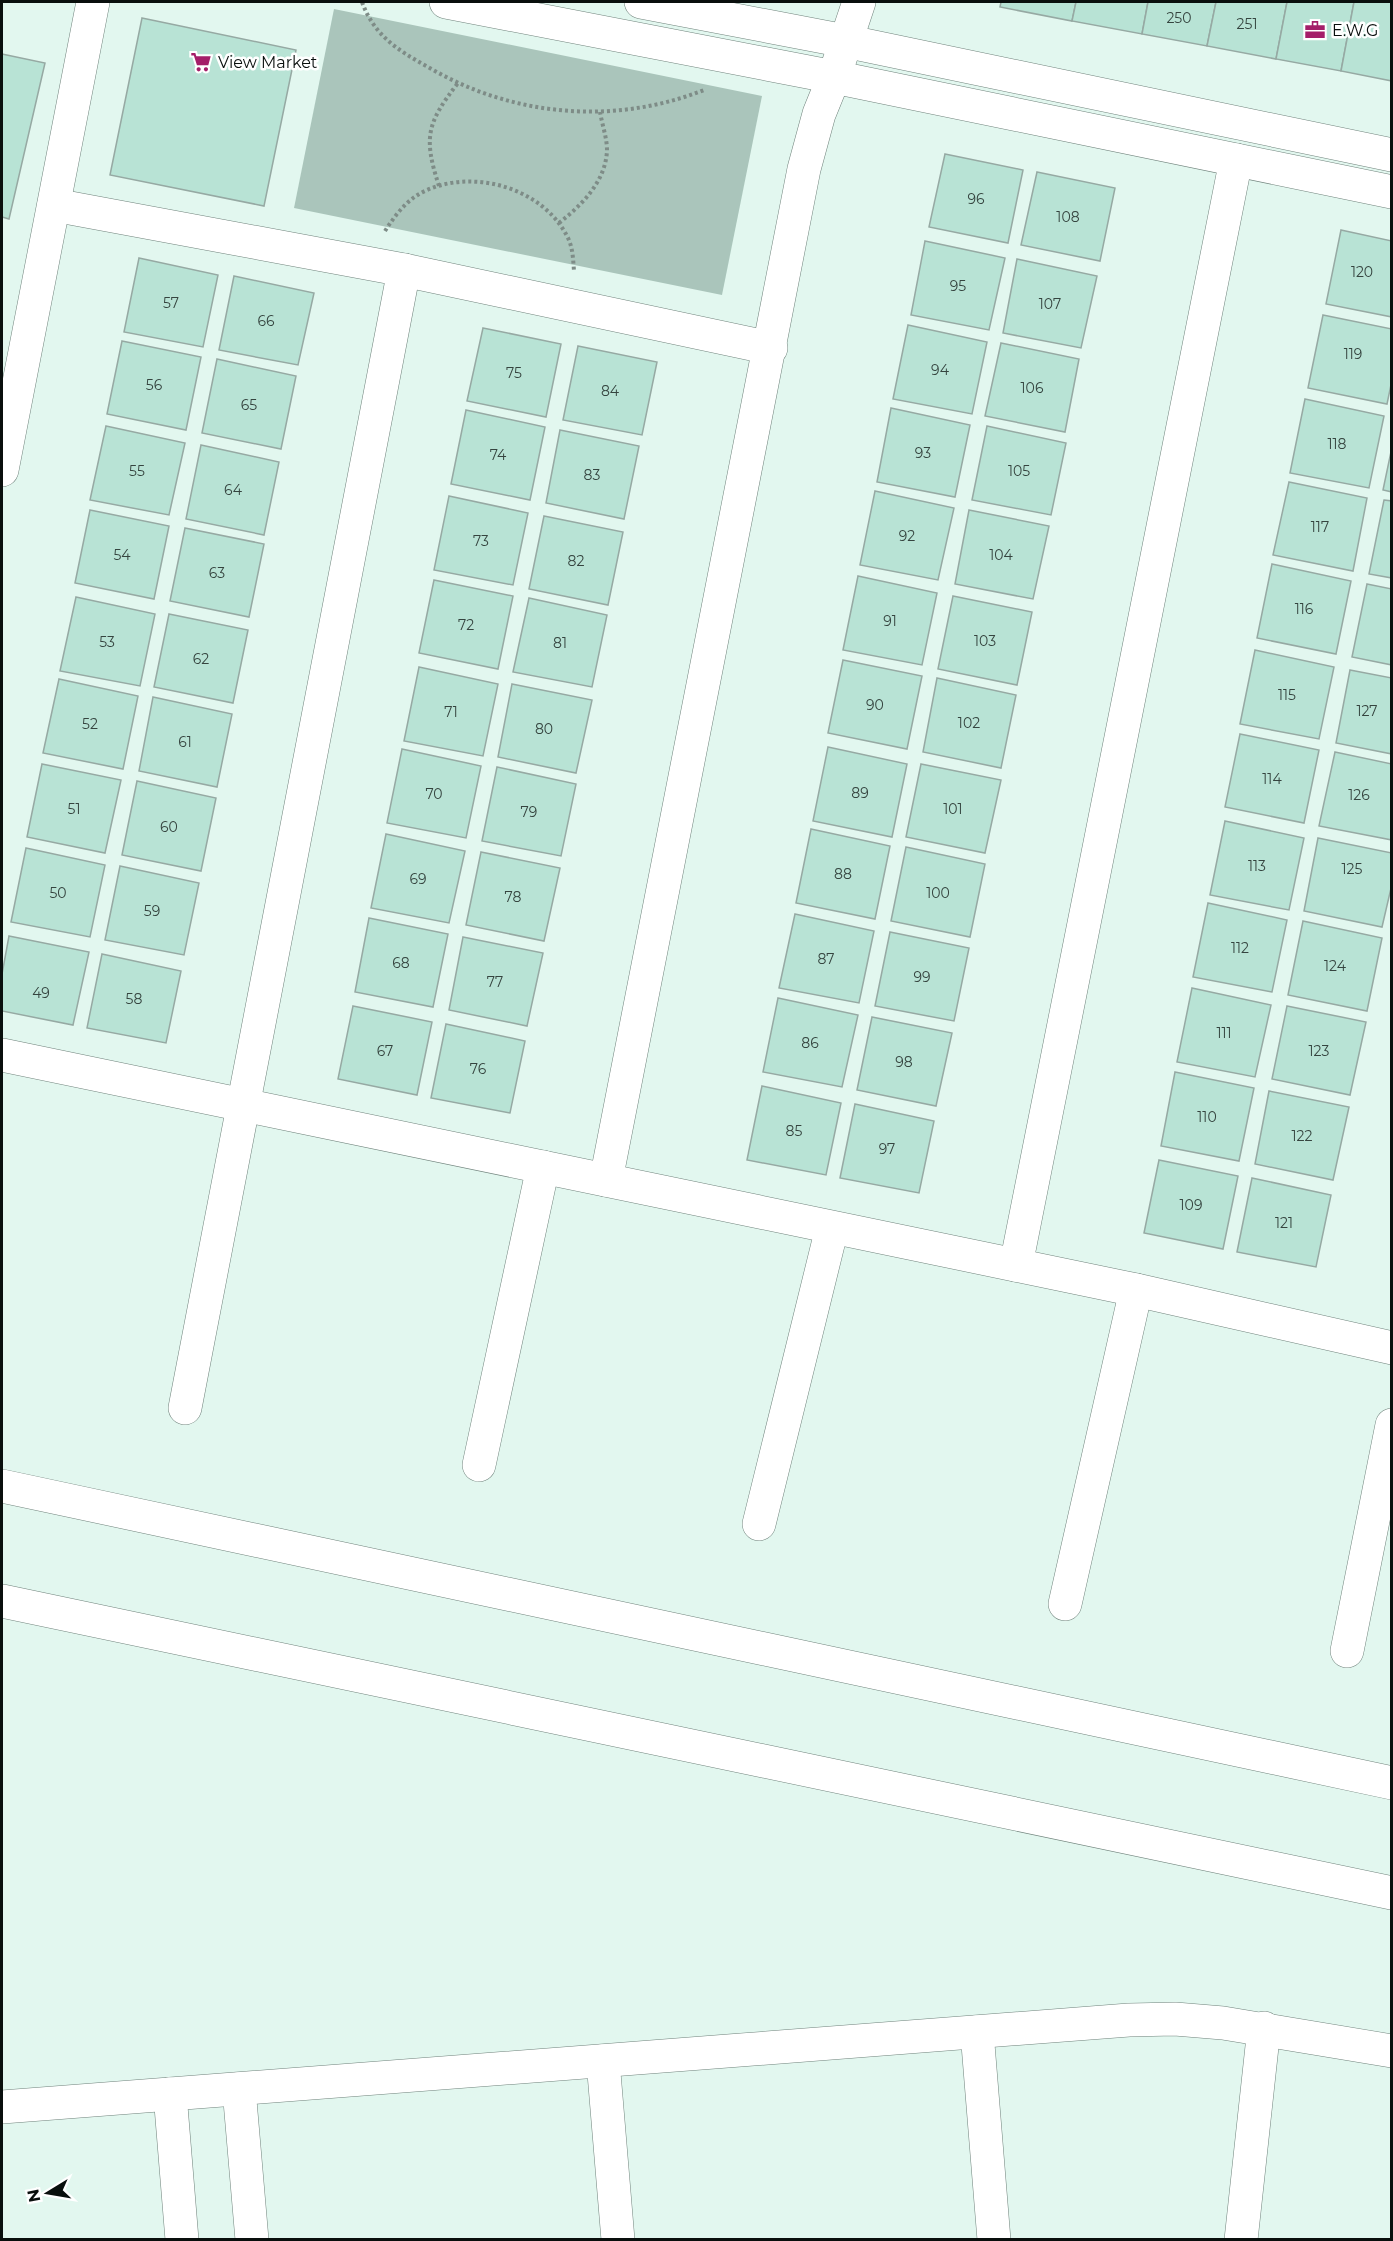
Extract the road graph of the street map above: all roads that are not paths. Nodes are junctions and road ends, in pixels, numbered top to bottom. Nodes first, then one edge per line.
1 (93, 2) edge
2 (446, 2) edge
3 (641, 2) edge
4 (859, 2) edge
5 (845, 41) junction
6 (834, 77) junction
7 (1392, 155) edge
8 (1236, 160) junction
9 (1392, 192) edge
10 (54, 205) junction
11 (404, 270) junction
12 (771, 348) junction
13 (2, 470) edge
14 (2, 1055) edge
15 (244, 1106) junction
16 (543, 1167) junction
17 (606, 1180) junction
18 (832, 1227) junction
19 (1016, 1265) junction
20 (1136, 1290) junction
21 (1392, 1348) edge
22 (185, 1408) dead end
23 (1392, 1425) edge
24 (479, 1465) dead end
25 (2, 1486) edge
26 (759, 1524) dead end
27 (2, 1601) edge
28 (1065, 1604) dead end
29 (1347, 1651) dead end
30 (1392, 1783) edge
31 (1392, 1893) edge
32 (1264, 2028) junction
33 (977, 2032) junction
34 (1392, 2051) edge
35 (603, 2061) junction
36 (239, 2089) junction
37 (170, 2094) junction
38 (2, 2107) edge
39 (182, 2240) edge
40 (252, 2240) edge
41 (618, 2240) edge
42 (994, 2240) edge
43 (1241, 2240) edge

1 - 10 street
2 - 6 street
3 - 5 street
4 - 5 street
5 - 6 street
5 - 7 street
6 - 8 street
6 - 12 street
8 - 9 street
8 - 19 street
10 - 11 street
10 - 13 street
11 - 12 street
11 - 15 street
12 - 17 street
14 - 15 street
15 - 16 street
15 - 22 street
16 - 17 street
16 - 24 street
17 - 18 street
18 - 19 street
18 - 26 street
19 - 20 street
20 - 21 street
20 - 28 street
23 - 29 street
25 - 30 street
27 - 31 street
32 - 33 street
32 - 34 street
32 - 43 street
33 - 35 street
33 - 42 street
35 - 36 street
35 - 41 street
36 - 37 street
36 - 40 street
37 - 38 street
37 - 39 street

